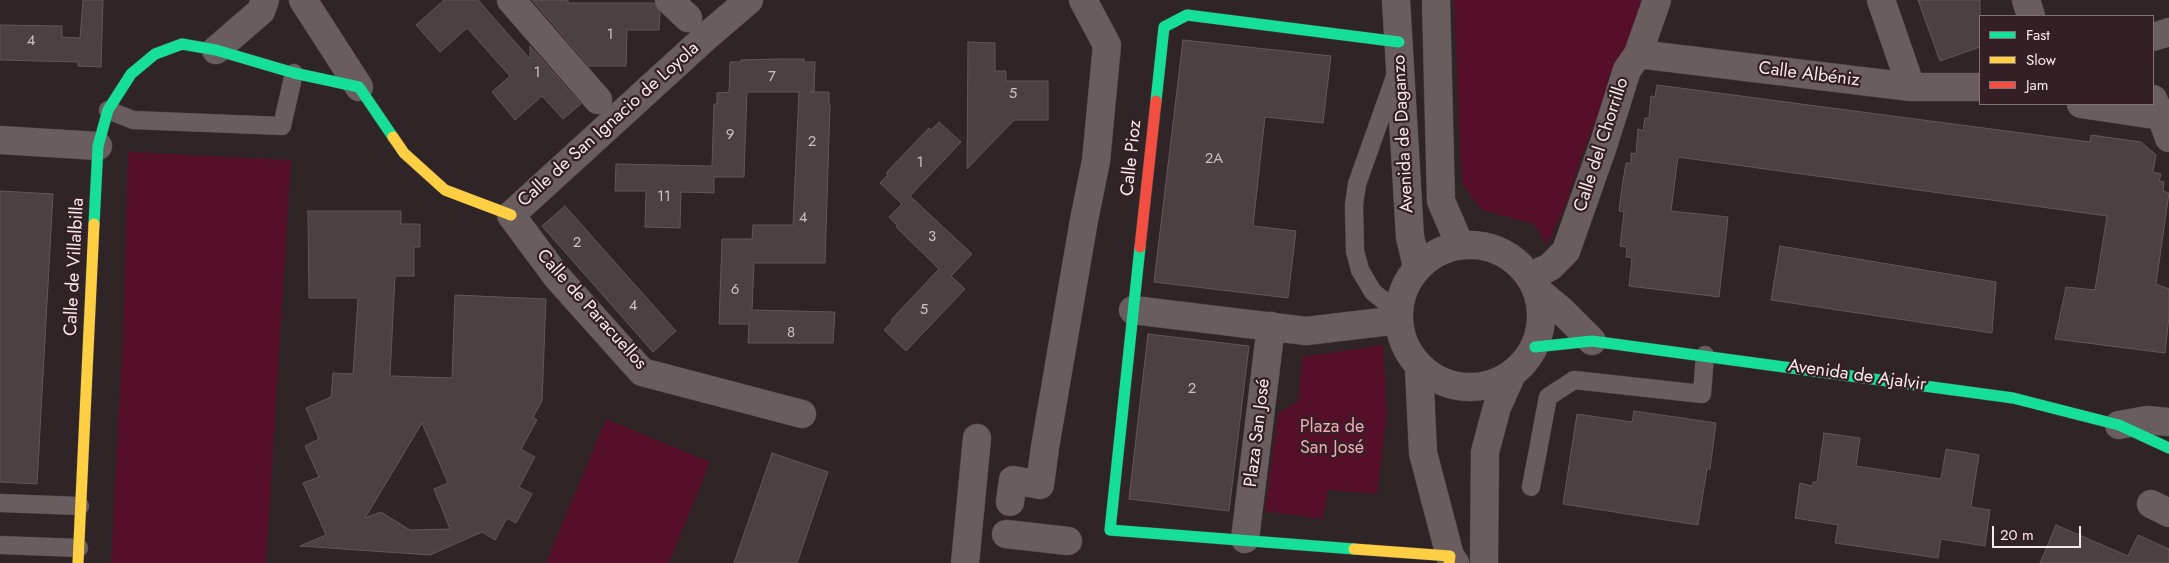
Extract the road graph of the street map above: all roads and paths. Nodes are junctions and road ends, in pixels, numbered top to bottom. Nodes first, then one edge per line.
1 (265, 0) edge
2 (303, 0) edge
3 (511, 0) edge
4 (749, 0) edge
5 (1083, 0) edge
6 (1396, 0) edge
7 (1436, 0) edge
8 (1657, 0) edge
9 (1881, 0) edge
10 (2026, 0) edge
11 (2031, 15) edge
12 (2169, 32) edge
13 (2154, 37) edge
14 (216, 50) junction
15 (1399, 53) junction
16 (1638, 54) junction
17 (294, 72) junction
18 (359, 87) junction
19 (1911, 87) junction
20 (1979, 88) edge
21 (598, 100) dead end
22 (2087, 105) edge
23 (108, 110) junction
24 (2161, 118) edge
25 (0, 140) edge
26 (98, 146) junction
27 (511, 215) junction
28 (1460, 245) junction
29 (1418, 267) junction
30 (1534, 284) junction
31 (1133, 310) junction
32 (1398, 316) junction
33 (1271, 326) junction
34 (1592, 341) junction
35 (1536, 347) junction
36 (1705, 355) junction
37 (1419, 367) junction
38 (1510, 376) junction
39 (802, 414) dead end
40 (2169, 422) edge
41 (2119, 425) junction
42 (976, 438) dead end
43 (2169, 448) edge
44 (1531, 487) dead end
45 (1010, 502) dead end
46 (0, 503) edge
47 (80, 506) junction
48 (1006, 534) dead end
49 (1245, 539) junction
50 (1068, 541) dead end
51 (0, 545) edge
52 (78, 556) edge
53 (1452, 561) edge
54 (965, 563) edge
55 (1484, 563) edge

1 - 14 street
2 - 18 street
3 - 21 street
4 - 27 street, Calle de San Ignacio de Loyola
5 - 45 street
6 - 15 street, Avenida de Daganzo
7 - 28 street, Avenida de Daganzo
8 - 16 street, Calle del Chorrillo
9 - 19 street
10 - 11 street
12 - 13 street
14 - 17 street
14 - 23 street, Calle de Villalbilla
15 - 29 street, Avenida de Daganzo
15 - 31 street, Calle Pioz
15 - 32 lane
16 - 19 street, Calle Albéniz
16 - 30 street, Calle del Chorrillo
17 - 18 street
17 - 23 lane
18 - 27 street, Calle de San Ignacio de Loyola
19 - 20 street, Calle Albéniz
22 - 24 street
23 - 26 street, Calle de Villalbilla
25 - 26 street
26 - 47 street, Calle de Villalbilla
27 - 39 street, Calle de Paracuellos
28 - 29 street
28 - 30 street
29 - 32 street
30 - 34 street
30 - 35 street
31 - 33 street
31 - 49 street, Calle Pioz
32 - 33 street
32 - 37 street
33 - 49 street, Plaza San José
34 - 35 street, Avenida de Ajalvir
34 - 36 street, Avenida de Ajalvir
35 - 38 street
36 - 41 street, Avenida de Ajalvir
36 - 44 lane
37 - 38 street
37 - 53 street
38 - 55 street
40 - 41 street
41 - 43 street, Avenida de Ajalvir
42 - 54 street
46 - 47 lane
47 - 52 street, Calle de Villalbilla
48 - 50 street
49 - 53 street
51 - 52 lane

